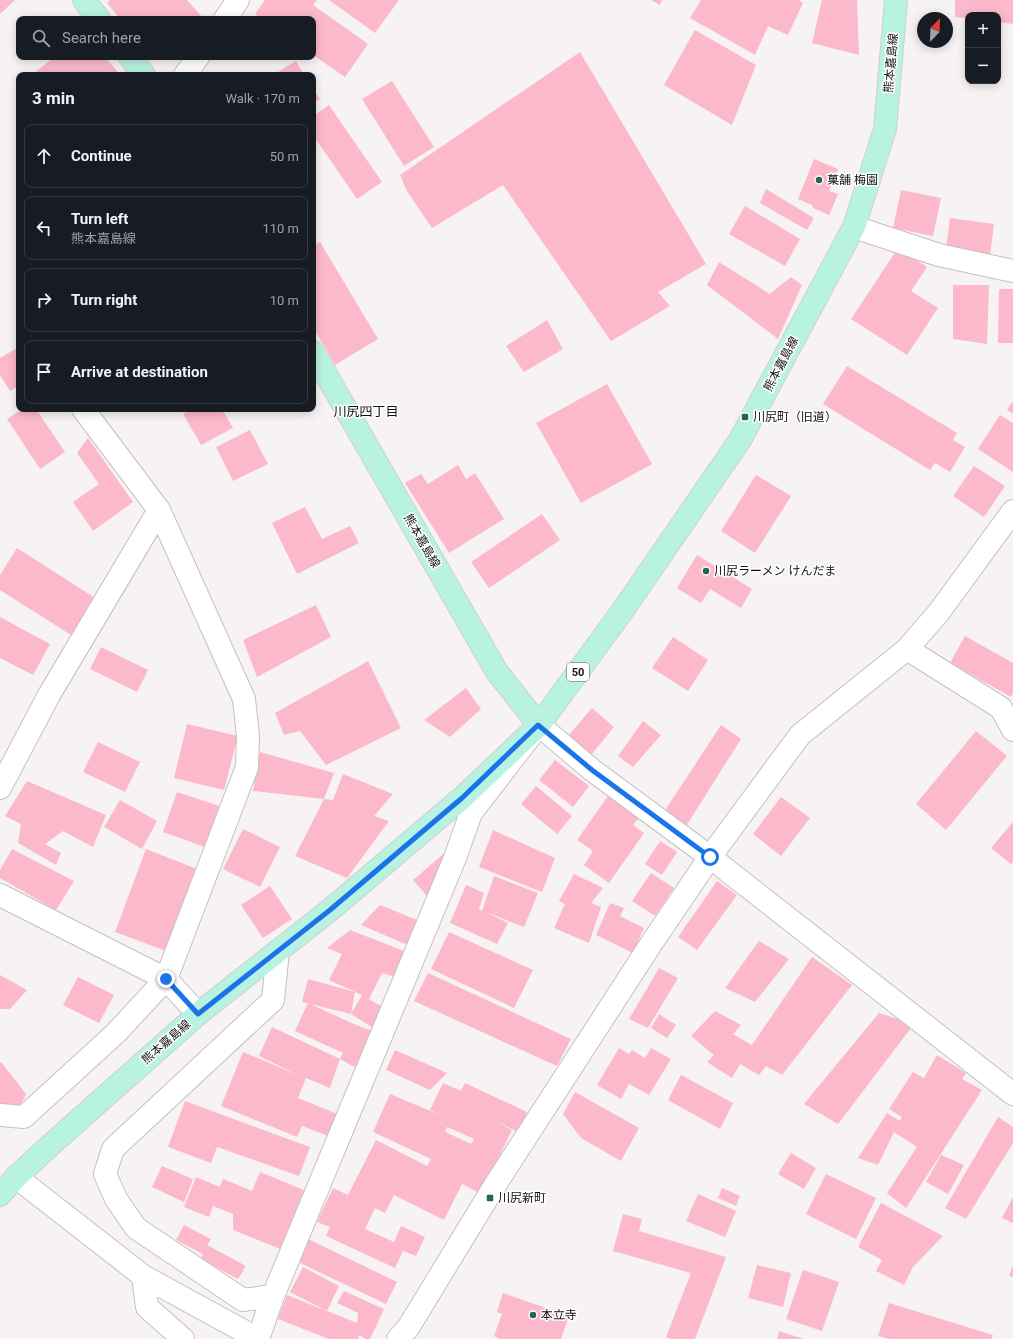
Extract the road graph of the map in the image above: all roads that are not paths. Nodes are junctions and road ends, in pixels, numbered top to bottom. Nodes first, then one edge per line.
1 (84, 0) edge
2 (238, 0) edge
3 (896, 0) edge
4 (97, 16) edge
5 (227, 16) edge
6 (132, 60) edge
7 (196, 60) edge
8 (142, 72) edge
9 (187, 72) edge
10 (854, 227) junction
11 (1013, 272) edge
12 (316, 357) edge
13 (85, 412) edge
14 (159, 510) junction
15 (1013, 511) edge
16 (907, 649) junction
17 (538, 725) junction
18 (1013, 730) edge
19 (0, 788) edge
20 (710, 857) junction
21 (0, 895) edge
22 (278, 951) junction
23 (166, 979) junction
24 (198, 1014) junction
25 (1013, 1094) edge
26 (0, 1115) edge
27 (5, 1188) edge
28 (143, 1276) junction
29 (273, 1296) junction
30 (183, 1339) edge
31 (258, 1339) edge
32 (398, 1339) edge

1 - 4 main road
2 - 5 street
3 - 10 main road, 熊本嘉島線 / 50
6 - 8 main road
7 - 9 street
10 - 11 street
10 - 17 main road, 熊本嘉島線 / 50
12 - 17 main road, 熊本嘉島線
13 - 14 street
14 - 19 street
14 - 23 street
15 - 16 street
16 - 18 street
16 - 20 street
17 - 20 street
17 - 22 main road, 熊本嘉島線 / 50
17 - 29 street
20 - 25 street
20 - 32 street
21 - 23 street
22 - 24 main road, 熊本嘉島線 / 50
22 - 29 street
23 - 24 street
23 - 26 street
24 - 27 main road, 熊本嘉島線 / 50
27 - 28 street
28 - 30 street
28 - 31 street
29 - 31 street

